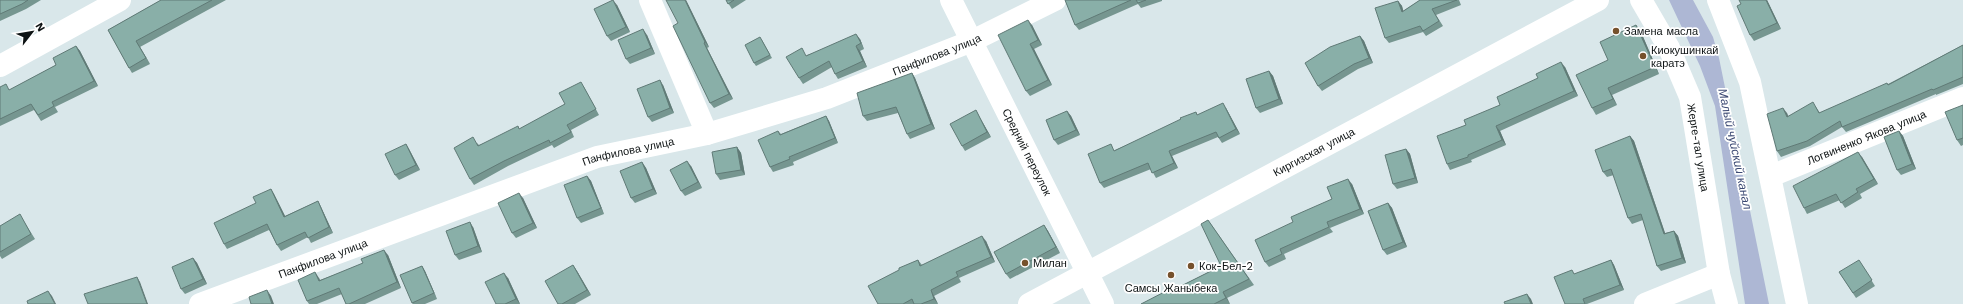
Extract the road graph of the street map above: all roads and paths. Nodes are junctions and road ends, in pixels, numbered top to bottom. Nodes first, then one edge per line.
1 (120, 0) edge
2 (650, 0) edge
3 (951, 0) edge
4 (1055, 0) edge
5 (1598, 0) edge
6 (1641, 0) edge
7 (1718, 0) edge
8 (972, 41) junction
9 (0, 66) edge
10 (1963, 98) edge
11 (707, 134) junction
12 (1771, 176) junction
13 (1087, 273) junction
14 (1719, 274) junction
15 (200, 304) edge
16 (1029, 304) edge
17 (1103, 304) edge
18 (1645, 304) edge
19 (1727, 304) edge
20 (1797, 304) edge

1 - 9 street
2 - 11 street
3 - 8 street, Средний переулок
4 - 8 street, Панфилова улица
5 - 13 street, Киргизская улица
6 - 14 street, Жерге-тал улица
7 - 12 street
8 - 11 street, Панфилова улица
8 - 13 street, Средний переулок
10 - 12 street, Логвиненко Якова улица
11 - 15 street, Панфилова улица
12 - 20 street
13 - 16 street, Киргизская улица
13 - 17 street, Средний переулок
14 - 18 street
14 - 19 street, Жерге-тал улица

